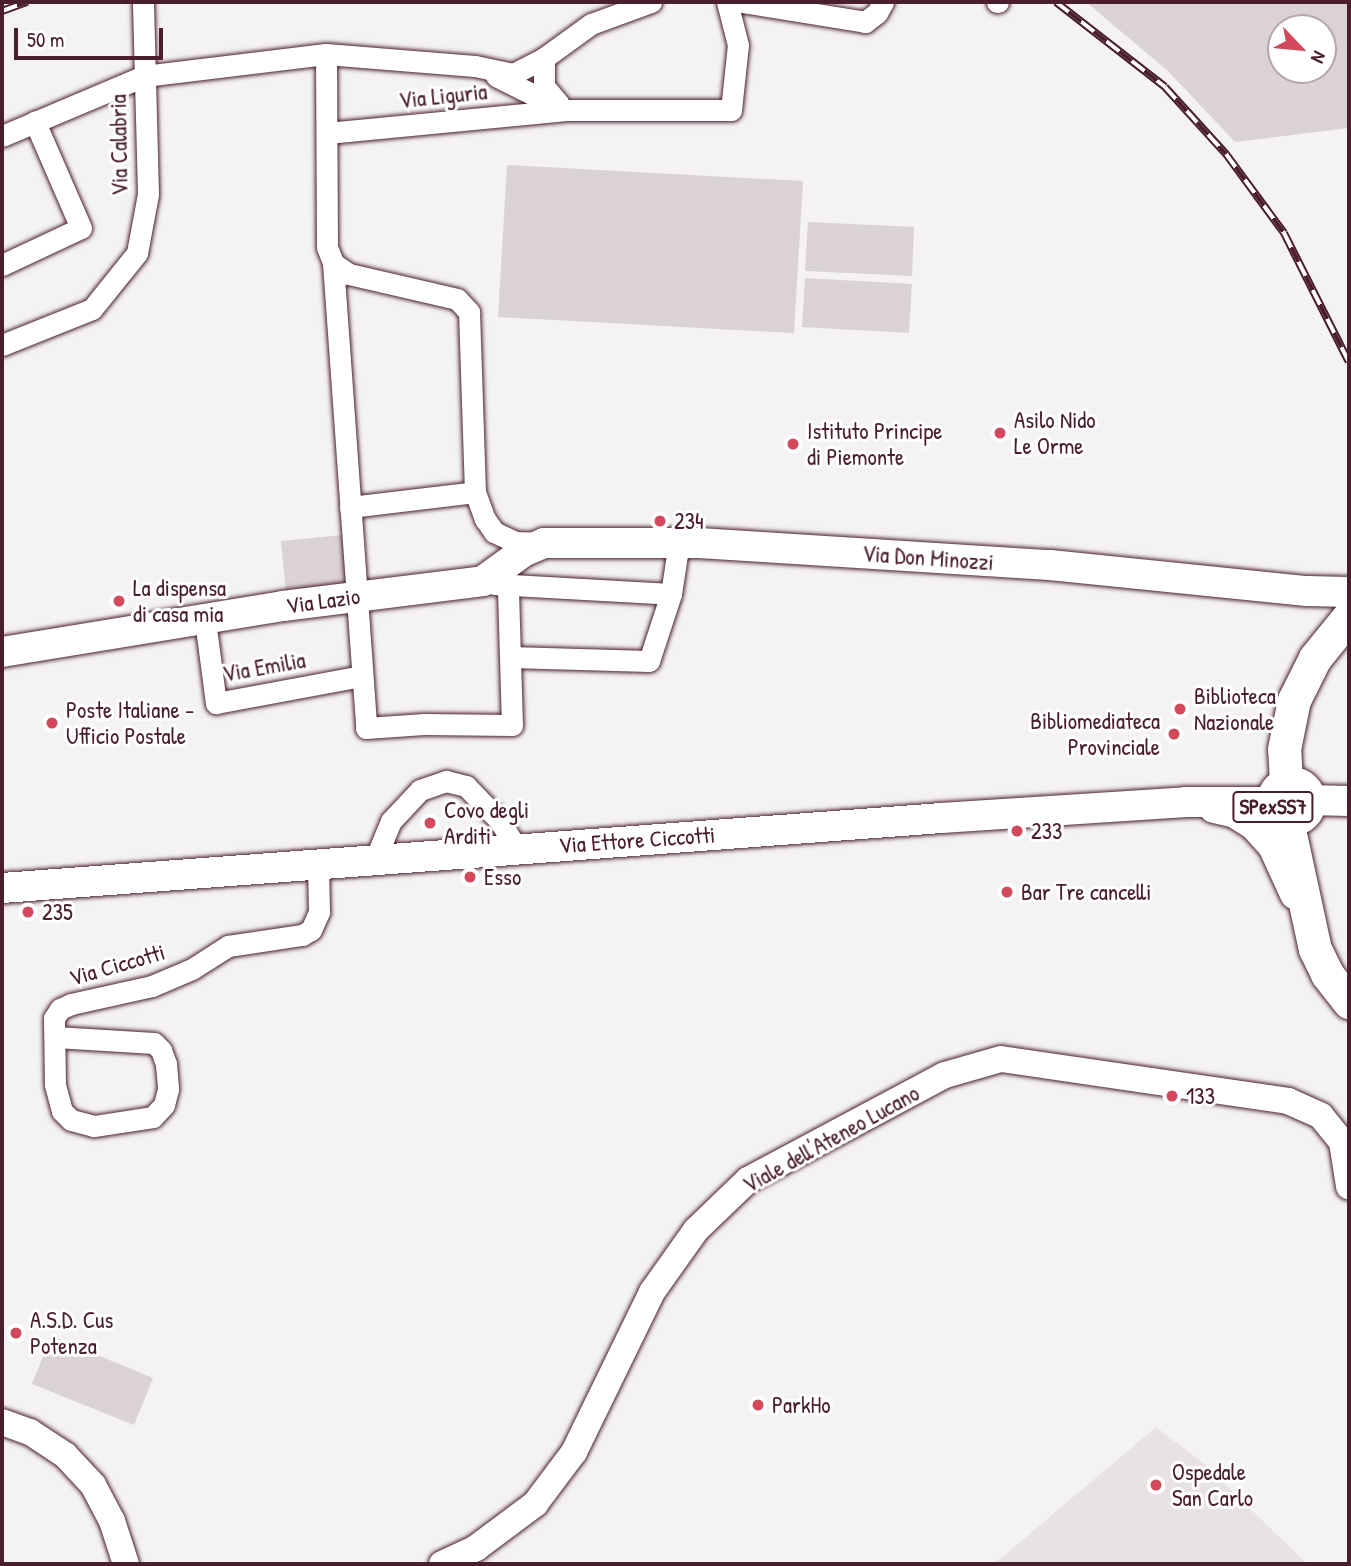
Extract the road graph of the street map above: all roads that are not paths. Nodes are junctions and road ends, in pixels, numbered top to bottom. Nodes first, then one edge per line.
1 (143, 2) edge
2 (651, 2) edge
3 (727, 2) edge
4 (742, 2) edge
5 (884, 2) edge
6 (326, 54) junction
7 (544, 58) junction
8 (475, 66) junction
9 (144, 76) junction
10 (564, 110) junction
11 (34, 122) junction
12 (327, 133) junction
13 (2, 136) edge
14 (330, 255) junction
15 (2, 265) edge
16 (2, 345) edge
17 (475, 492) junction
18 (349, 507) junction
19 (679, 542) junction
20 (544, 543) junction
21 (1349, 571) edge
22 (1220, 580) junction
23 (495, 584) junction
24 (1349, 592) edge
25 (671, 594) junction
26 (356, 596) junction
27 (1349, 616) edge
28 (205, 620) junction
29 (1339, 638) edge
30 (2, 652) edge
31 (510, 657) junction
32 (362, 676) junction
33 (1289, 801) junction
34 (1349, 801) edge
35 (1186, 802) junction
36 (517, 849) junction
37 (374, 862) junction
38 (318, 866) junction
39 (2, 888) edge
40 (1306, 918) junction
41 (1349, 1002) edge
42 (55, 1037) junction
43 (1349, 1186) edge
44 (2, 1422) edge
45 (126, 1564) edge
46 (442, 1564) edge

1 - 9 street, Via Calabria
2 - 7 street
3 - 10 street, Via Liguria
4 - 5 street
6 - 8 street
6 - 9 street
6 - 12 street
7 - 8 street
7 - 10 street
8 - 10 street
9 - 11 street
9 - 16 street, Via Calabria
10 - 12 street, Via Liguria
11 - 13 street
11 - 15 street
12 - 14 street
14 - 17 street
14 - 18 street
17 - 18 street
17 - 20 street
18 - 26 street
19 - 20 main road, Via Don Minozzi
19 - 22 main road, Via Don Minozzi
19 - 25 street
20 - 23 main road
21 - 22 main road
22 - 24 main road
23 - 25 street
23 - 26 main road, Via Lazio
23 - 31 street
25 - 31 street
26 - 28 main road, Via Lazio
26 - 32 street
27 - 29 main road
28 - 30 main road, Via Lazio
28 - 32 street, Via Emilia
29 - 33 main road
31 - 32 street
33 - 34 main road, Via Ettore Ciccotti / SPexSS7
33 - 35 main road, Via Ettore Ciccotti / SPexSS7
33 - 40 main road
35 - 36 main road, Via Ettore Ciccotti / SPexSS7
35 - 40 main road
36 - 37 main road, Via Ettore Ciccotti / SPexSS7
36 - 37 street
37 - 38 main road, Via Ettore Ciccotti / SPexSS7
38 - 39 main road, Via Ettore Ciccotti / SPexSS7
38 - 42 street, Via Ciccotti
40 - 41 main road
42 - 42 street, Via Ciccotti
43 - 46 street, Viale dell'Ateneo Lucano
44 - 45 street

